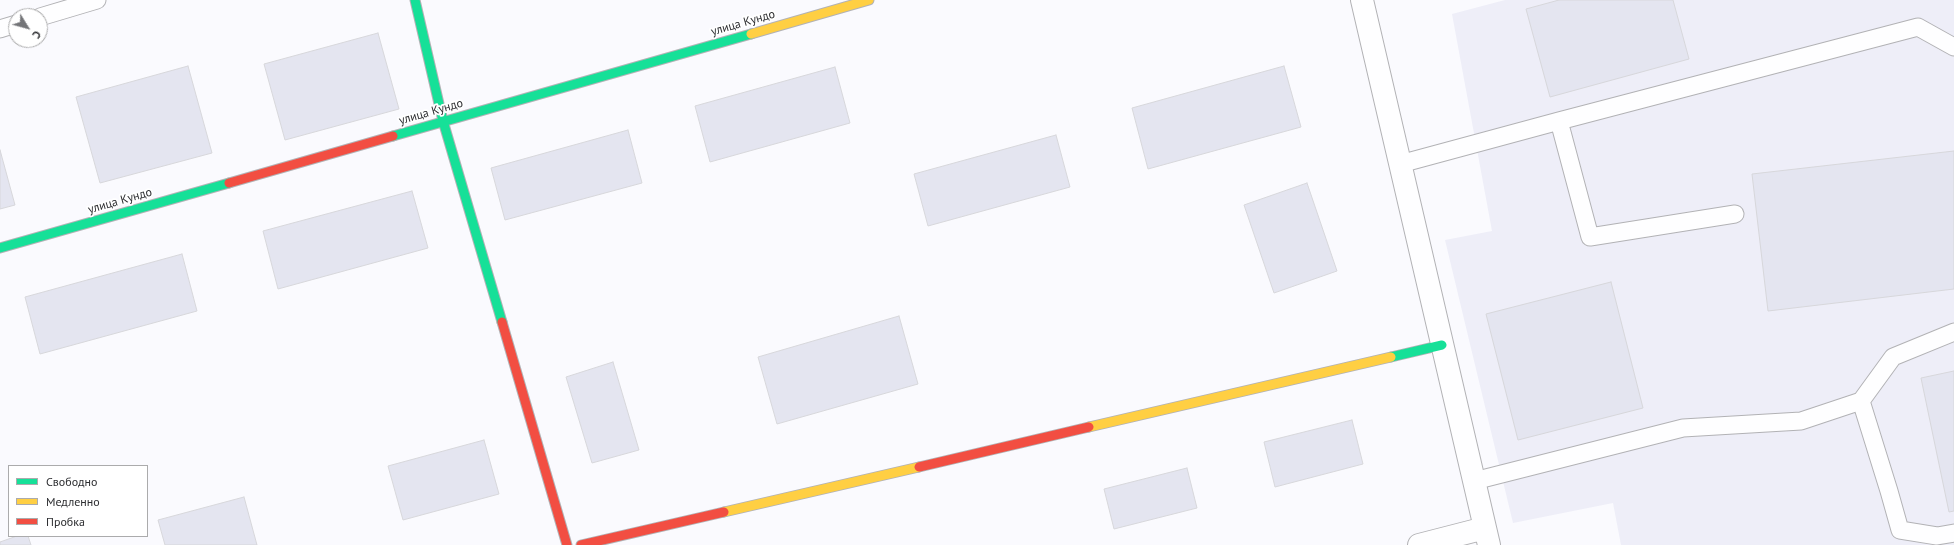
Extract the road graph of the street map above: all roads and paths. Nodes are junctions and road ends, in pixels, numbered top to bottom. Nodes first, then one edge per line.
1 (97, 0) edge
2 (416, 0) edge
3 (869, 0) edge
4 (1368, 1) edge
5 (48, 15) edge
6 (1954, 47) edge
7 (443, 121) junction
8 (1559, 121) junction
9 (1400, 164) junction
10 (1735, 214) dead end
11 (0, 248) edge
12 (1954, 332) edge
13 (1442, 345) junction
14 (1861, 401) junction
15 (1474, 481) junction
16 (1954, 534) edge
17 (1487, 536) edge
18 (567, 545) edge
19 (581, 545) edge
20 (1419, 545) edge

1 - 5 lane
2 - 7 street
3 - 7 street, улица Кундо
4 - 9 street
6 - 8 lane
7 - 11 street, улица Кундо
7 - 18 street
8 - 9 lane
8 - 10 lane
9 - 13 street
12 - 14 lane
13 - 15 street
13 - 19 street
14 - 15 lane
14 - 16 lane
15 - 17 street
17 - 20 street

